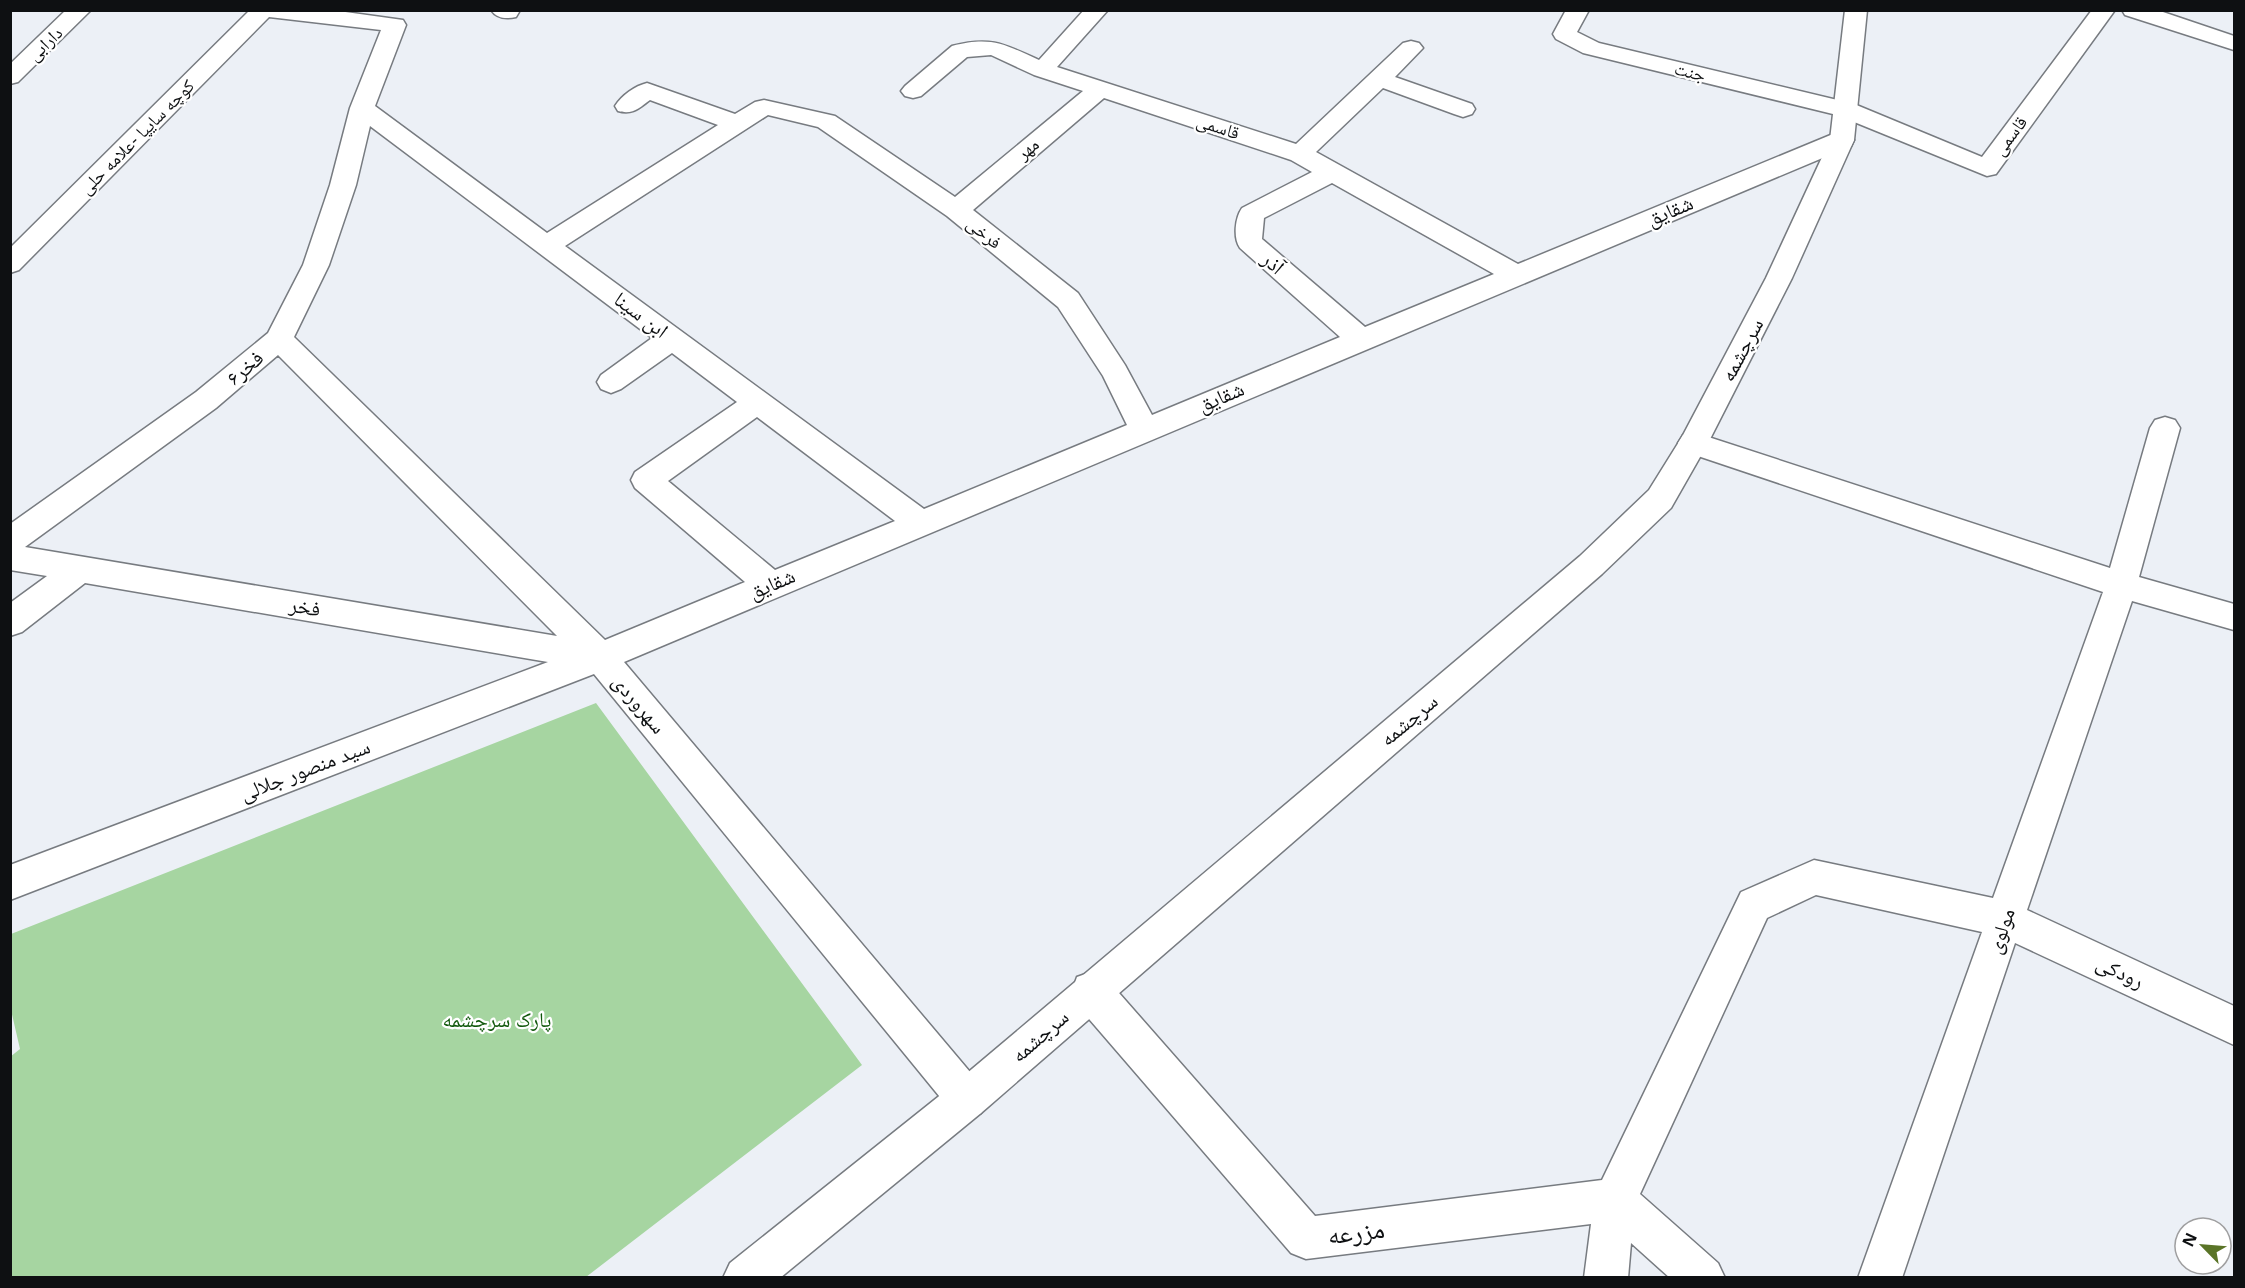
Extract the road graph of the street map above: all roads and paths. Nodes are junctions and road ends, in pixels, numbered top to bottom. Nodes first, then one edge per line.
1 (80, 10) edge
2 (263, 10) edge
3 (270, 10) edge
4 (414, 10) edge
5 (1097, 10) edge
6 (1578, 10) edge
7 (1856, 10) edge
8 (2104, 10) edge
9 (2133, 10) edge
10 (395, 25) junction
11 (2235, 43) edge
12 (1412, 48) dead end
13 (1042, 70) junction
14 (10, 77) edge
15 (1378, 79) junction
16 (1100, 88) junction
17 (913, 91) dead end
18 (627, 106) dead end
19 (362, 108) junction
20 (1463, 109) dead end
21 (738, 124) junction
22 (1844, 125) junction
23 (1300, 154) junction
24 (1332, 172) junction
25 (956, 210) junction
26 (547, 245) junction
27 (10, 264) edge
28 (1516, 275) junction
29 (673, 338) junction
30 (279, 339) junction
31 (1360, 339) junction
32 (611, 382) dead end
33 (758, 402) junction
34 (2164, 428) dead end
35 (1144, 429) junction
36 (1693, 443) junction
37 (920, 523) junction
38 (10, 541) edge
39 (10, 557) edge
40 (80, 569) junction
41 (770, 585) junction
42 (2121, 585) junction
43 (2235, 617) edge
44 (10, 622) edge
45 (600, 657) junction
46 (10, 883) edge
47 (2005, 919) junction
48 (1091, 991) junction
49 (2235, 1026) edge
50 (967, 1099) junction
51 (1616, 1200) junction
52 (745, 1278) edge
53 (1606, 1278) edge
54 (1703, 1278) edge
55 (1880, 1278) edge

1 - 14 street, دارابی
2 - 27 street, کوچه سایپا -علامه حلی
3 - 10 street
4 - 10 street
5 - 13 street
6 - 22 street, جنت
7 - 22 street, سرچشمه
8 - 22 street, قاسمی
9 - 11 street
10 - 19 street, فخر۶
12 - 15 street
13 - 16 street, قاسمی
13 - 17 street, قاسمی
15 - 20 street
15 - 23 street
16 - 23 street, قاسمی
16 - 25 street, مهر
18 - 21 street
19 - 26 street, ابن سینا
19 - 30 street, فخر۶
21 - 25 street, فرخی
21 - 26 street
22 - 28 street, شقایق
22 - 36 street, سرچشمه
23 - 24 street, قاسمی
24 - 28 street, قاسمی
24 - 31 street, آذر
25 - 35 street, فرخی
26 - 29 street, ابن سینا
28 - 31 street, شقایق
29 - 32 street
29 - 33 street, ابن سینا
30 - 38 street, فخر۶
30 - 45 street, سهروردی
31 - 35 street, شقایق
33 - 37 street, ابن سینا
33 - 41 street
34 - 42 street, مولوی
35 - 37 street, شقایق
36 - 42 street
36 - 48 street, سرچشمه
37 - 41 street, شقایق
39 - 40 street, فخر
40 - 44 street
40 - 45 street, فخر
41 - 45 street, شقایق
42 - 43 street
42 - 47 street, مولوی
45 - 46 street, سید منصور جلالی
45 - 50 street, سهروردی
47 - 49 street, رودکی
47 - 51 street, رودکی
47 - 55 street, مولوی
48 - 50 street, سرچشمه
48 - 51 street, مزرعه
50 - 52 street, سرچشمه
51 - 53 street, رودکی
51 - 54 street

